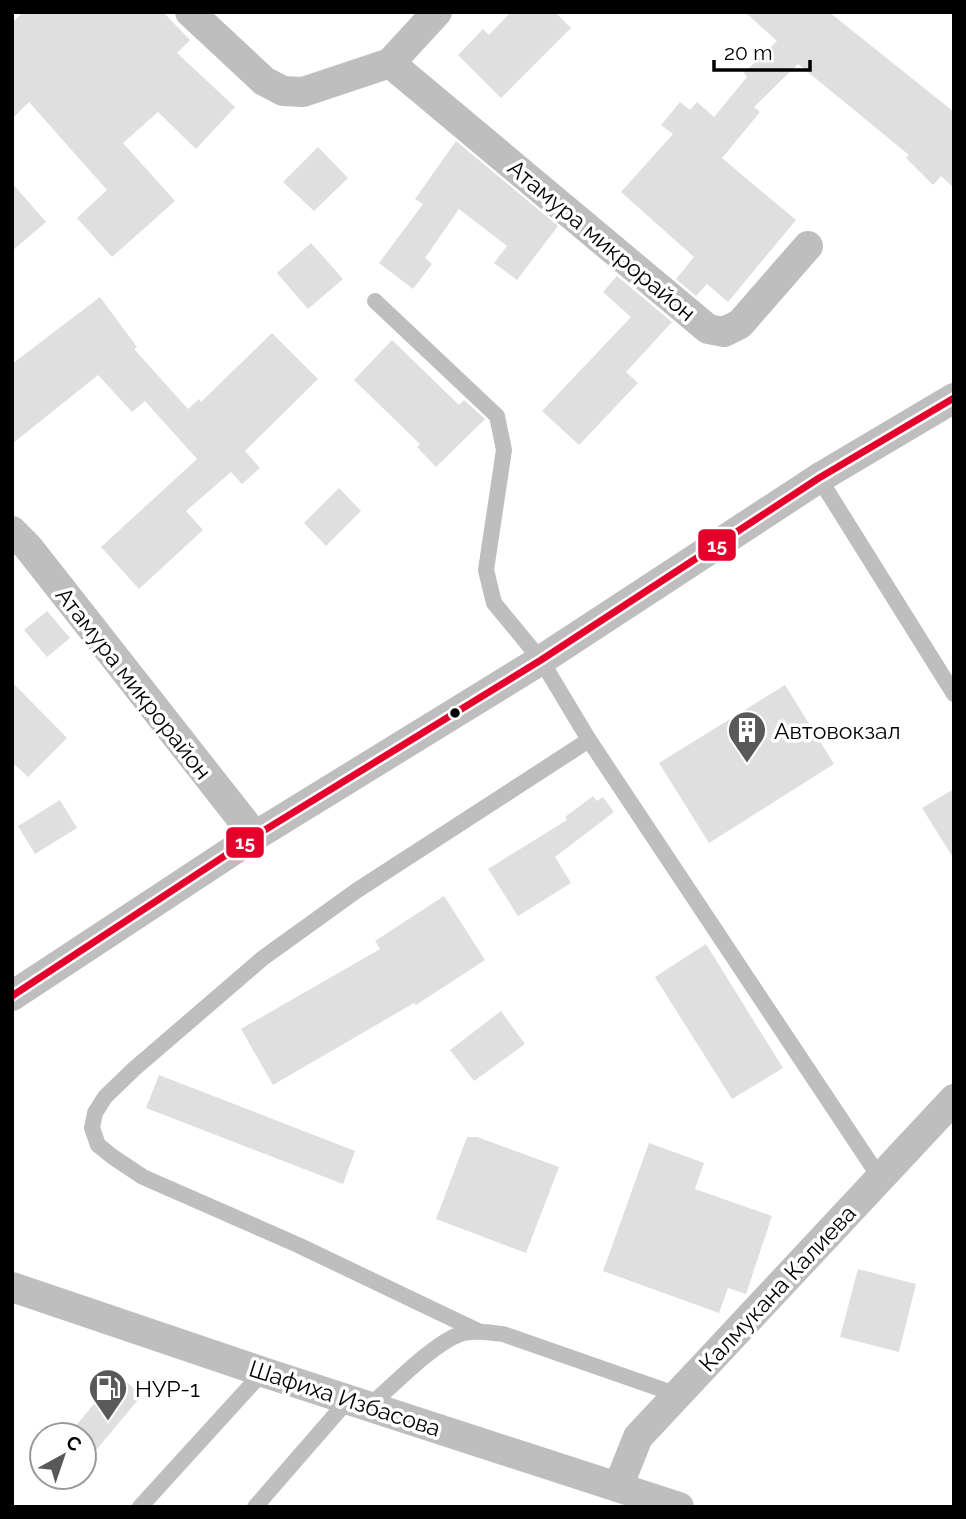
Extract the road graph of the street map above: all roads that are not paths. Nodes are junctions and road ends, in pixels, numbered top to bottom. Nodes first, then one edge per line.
1 (190, 12) edge
2 (437, 12) edge
3 (390, 63) junction
4 (808, 246) dead end
5 (375, 301) dead end
6 (954, 398) edge
7 (819, 478) junction
8 (12, 531) edge
9 (541, 660) junction
10 (954, 694) edge
11 (589, 740) junction
12 (255, 836) junction
13 (13, 994) edge
14 (954, 1099) edge
15 (880, 1178) junction
16 (12, 1287) edge
17 (478, 1331) junction
18 (263, 1372) junction
19 (678, 1395) junction
20 (358, 1403) junction
21 (618, 1487) junction
22 (141, 1507) edge
23 (255, 1507) edge
24 (679, 1507) edge

1 - 3 street
2 - 3 street
3 - 4 street, Атамура микрорайон
5 - 9 lane
6 - 7 street
7 - 9 street
7 - 10 lane
8 - 12 street, Атамура микрорайон
9 - 11 lane
9 - 12 street
11 - 15 lane
11 - 17 lane
12 - 13 street
14 - 15 street, Калмукана Калиева
15 - 19 street, Калмукана Калиева
16 - 18 street, Шафиха Избасова
17 - 19 lane
17 - 20 lane
18 - 20 street, Шафиха Избасова
18 - 22 lane
19 - 21 street, Калмукана Калиева
20 - 21 street, Шафиха Избасова
20 - 23 lane
21 - 24 street, Шафиха Избасова

